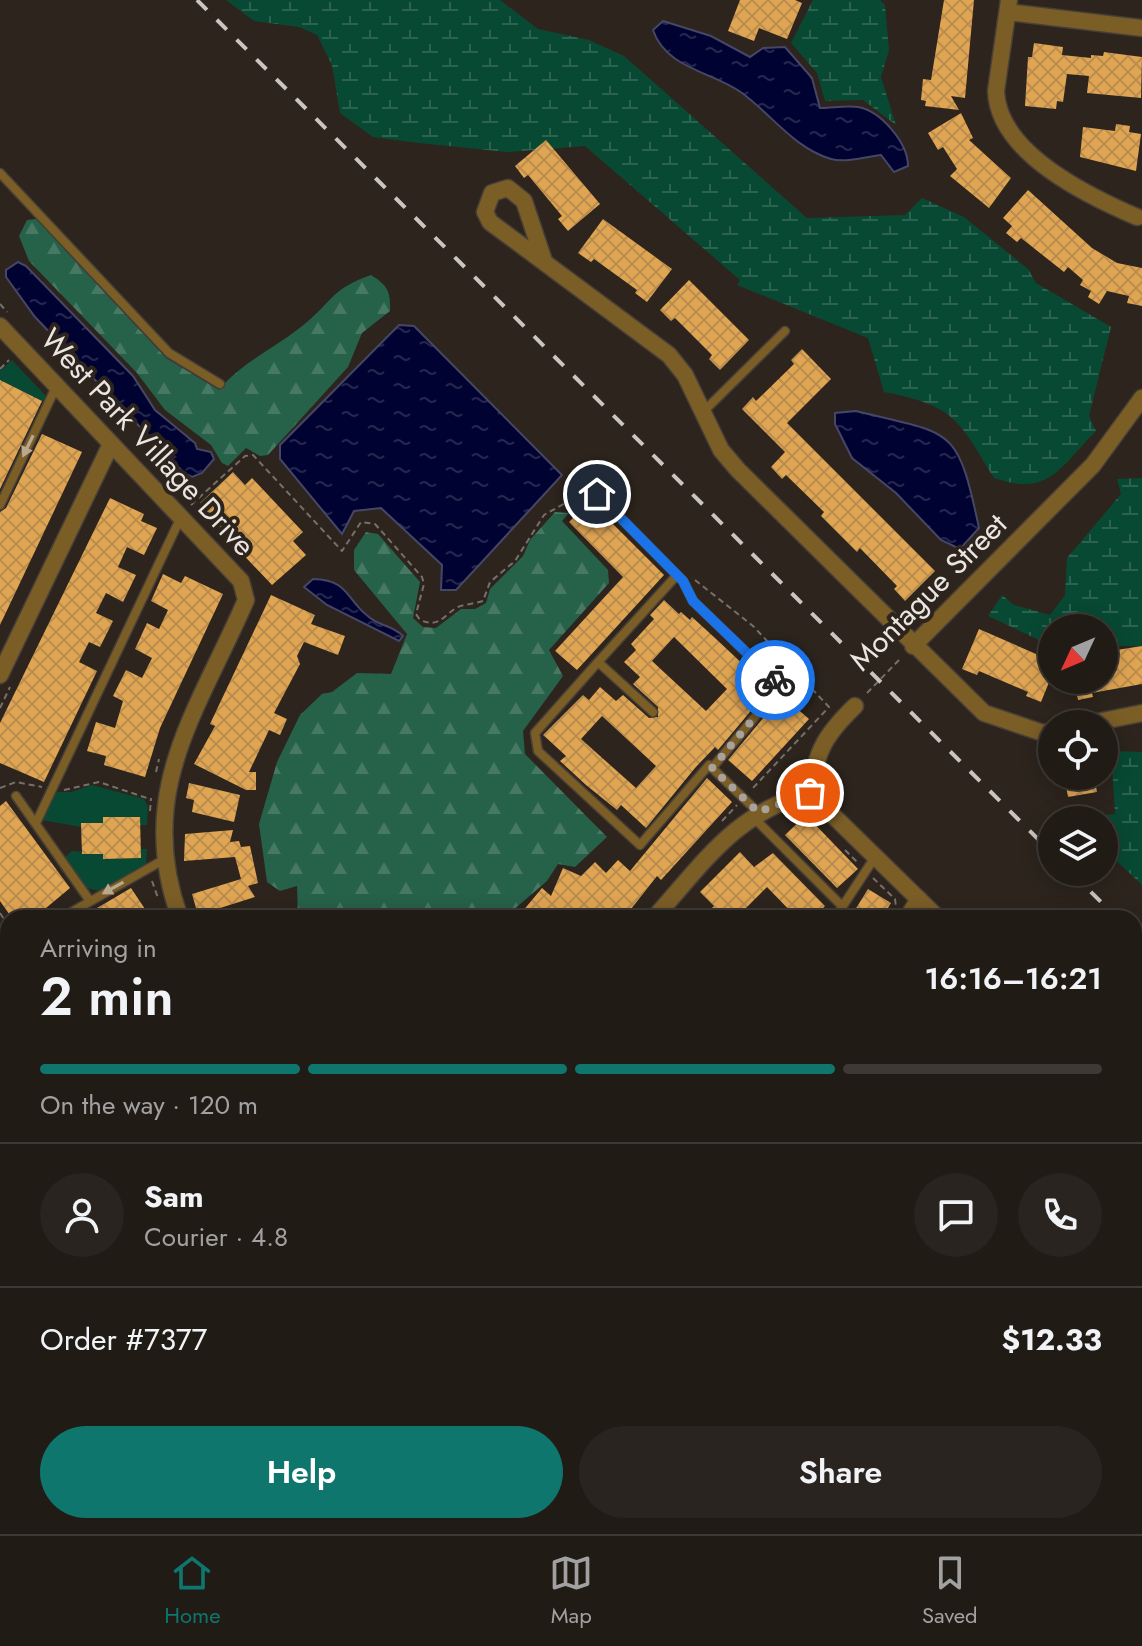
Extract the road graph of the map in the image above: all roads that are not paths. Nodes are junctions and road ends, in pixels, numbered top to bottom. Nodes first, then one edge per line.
1 (1009, 6) edge
2 (1142, 28) edge
3 (0, 173) edge
4 (1137, 217) dead end
5 (543, 258) dead end
6 (785, 331) dead end
7 (6, 342) edge
8 (220, 384) dead end
9 (57, 387) junction
10 (1142, 398) edge
11 (702, 413) junction
12 (111, 444) junction
13 (594, 491) road end
14 (0, 505) edge
15 (185, 511) junction
16 (677, 575) junction
17 (913, 646) junction
18 (598, 662) junction
19 (5, 681) edge
20 (855, 706) road end
21 (653, 712) dead end
22 (1142, 713) edge
23 (1118, 718) edge
24 (1038, 731) edge
25 (712, 768) junction
26 (810, 793) junction
27 (16, 796) dead end
28 (755, 814) junction
29 (36, 823) junction
30 (876, 857) junction
31 (165, 859) junction
32 (919, 899) junction
33 (90, 901) junction
34 (842, 906) junction
35 (75, 910) edge
36 (178, 910) edge
37 (662, 910) edge
38 (840, 910) edge
39 (912, 910) edge
40 (930, 910) edge

1 - 2 street
1 - 4 street
3 - 8 lane
5 - 11 street
6 - 11 lane
7 - 9 street, West Park Village Drive
9 - 12 street, West Park Village Drive
9 -> 14 lane
10 - 17 street, Montague Street
11 - 17 street
12 - 15 street, West Park Village Drive
12 - 19 street
13 - 16 lane
15 - 29 lane
15 - 31 street, West Park Village Drive
16 - 18 lane
16 - 25 lane
17 - 24 street
18 - 21 lane
18 - 25 lane
20 - 26 street, Montague Street
22 - 23 street
25 - 28 lane
26 - 28 street
26 - 30 street
27 - 29 lane
28 - 34 lane
28 - 37 street
29 - 33 lane
30 - 32 street
30 - 34 lane
31 -> 33 lane
31 - 36 street, West Park Village Drive
32 - 39 street
32 - 40 street
33 - 35 lane
34 - 38 lane

